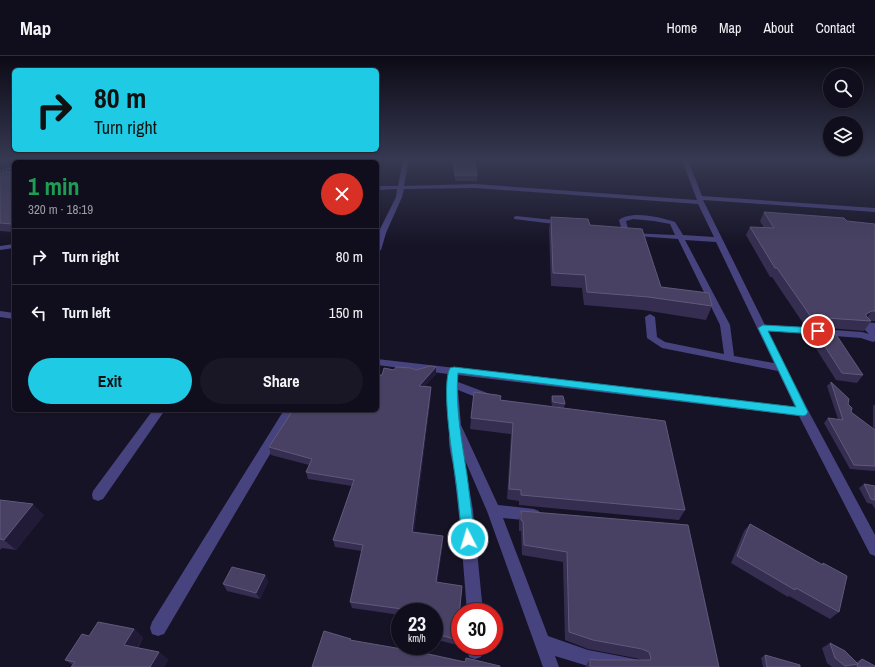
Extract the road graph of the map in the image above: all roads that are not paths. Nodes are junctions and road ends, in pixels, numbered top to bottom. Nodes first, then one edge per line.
1 (401, 188) edge
2 (516, 189) edge
3 (696, 189) edge
4 (701, 200) junction
5 (875, 210) edge
6 (516, 218) dead end
7 (573, 224) edge
8 (379, 232) edge
9 (680, 237) junction
10 (720, 240) junction
11 (12, 246) edge
12 (0, 248) edge
13 (0, 314) edge
14 (12, 316) edge
15 (650, 317) dead end
16 (875, 326) edge
17 (763, 328) junction
18 (729, 358) junction
19 (379, 362) edge
20 (782, 368) junction
21 (454, 370) junction
22 (452, 384) junction
23 (493, 400) edge
24 (158, 412) edge
25 (289, 412) edge
26 (803, 412) junction
27 (455, 424) junction
28 (98, 495) dead end
29 (494, 511) junction
30 (549, 516) edge
31 (875, 549) edge
32 (474, 603) edge
33 (158, 628) dead end
34 (543, 642) junction
35 (551, 667) edge
36 (635, 667) edge

1 - 8 street
2 - 4 street
3 - 4 street
4 - 5 street
4 - 10 street
6 - 7 street
9 - 9 street
9 - 10 street
9 - 18 street
10 - 17 street
11 - 12 street
13 - 14 street
15 - 18 street
16 - 17 street
17 - 20 street
18 - 20 street
19 - 21 street
20 - 26 street
21 - 22 street
21 - 26 street
22 - 23 street
22 - 27 street
24 - 28 street
25 - 33 street
26 - 31 street
27 - 29 street
27 - 32 street
29 - 30 street
29 - 34 street
34 - 35 street
34 - 36 street

